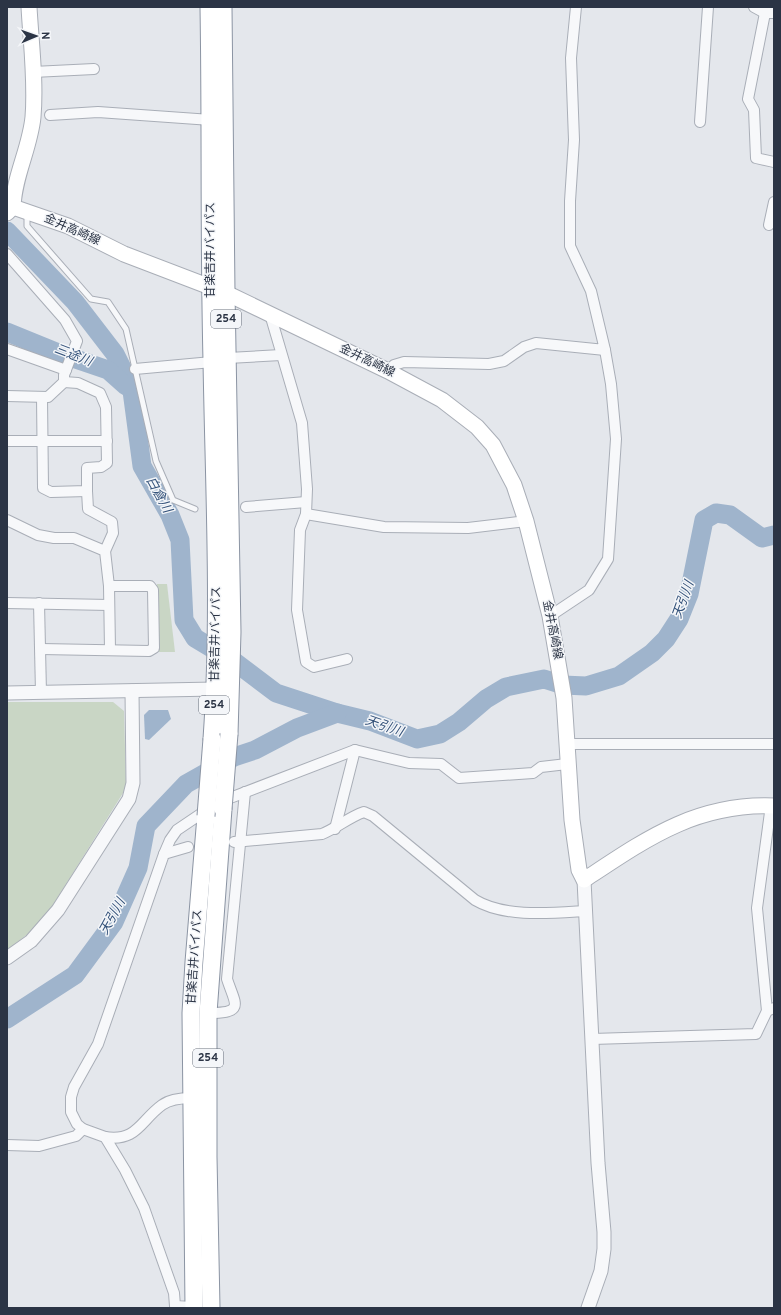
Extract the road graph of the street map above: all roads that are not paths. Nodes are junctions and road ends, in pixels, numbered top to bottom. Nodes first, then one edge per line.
1 (29, 7) edge
2 (209, 7) edge
3 (223, 7) edge
4 (576, 7) edge
5 (708, 7) edge
6 (754, 7) edge
7 (770, 13) edge
8 (94, 69) dead end
9 (33, 72) junction
10 (50, 115) dead end
11 (211, 120) junction
12 (700, 122) dead end
13 (774, 162) edge
14 (774, 202) edge
15 (16, 211) edge
16 (769, 224) dead end
17 (7, 254) edge
18 (218, 290) junction
19 (270, 314) junction
20 (7, 349) edge
21 (605, 350) junction
22 (281, 355) junction
23 (220, 360) junction
24 (67, 366) junction
25 (135, 369) junction
26 (388, 371) junction
27 (64, 382) junction
28 (7, 396) edge
29 (42, 397) junction
30 (42, 441) junction
31 (107, 441) junction
32 (7, 442) edge
33 (87, 491) junction
34 (306, 502) junction
35 (246, 507) dead end
36 (195, 509) dead end
37 (306, 514) junction
38 (7, 520) edge
39 (526, 521) junction
40 (105, 551) junction
41 (109, 586) junction
42 (7, 603) edge
43 (39, 603) junction
44 (109, 605) junction
45 (550, 616) junction
46 (41, 649) junction
47 (110, 650) junction
48 (346, 659) dead end
49 (223, 673) junction
50 (215, 689) junction
51 (132, 691) junction
52 (7, 693) edge
53 (41, 693) junction
54 (566, 744) junction
55 (774, 744) edge
56 (355, 750) junction
57 (567, 764) junction
58 (245, 792) junction
59 (772, 805) edge
60 (335, 829) junction
61 (237, 842) junction
62 (188, 847) dead end
63 (164, 854) junction
64 (584, 880) junction
65 (586, 911) junction
66 (7, 958) edge
67 (770, 1009) edge
68 (208, 1013) junction
69 (592, 1038) junction
70 (192, 1098) junction
71 (83, 1129) junction
72 (105, 1137) junction
73 (7, 1145) edge
74 (194, 1308) edge
75 (211, 1308) edge
76 (588, 1308) edge

1 - 9 main road
2 - 11 highway, 甘楽吉井バイパス / 254
3 - 18 highway, 甘楽吉井バイパス / 254
4 - 21 street
5 - 12 street
6 - 7 street
7 - 13 street
8 - 9 street
9 - 15 main road
10 - 11 street
11 - 18 highway, 甘楽吉井バイパス / 254
14 - 16 street
15 - 18 main road, 金井高崎線
15 - 25 lane
17 - 24 street
18 - 19 main road, 金井高崎線
18 - 23 highway, 甘楽吉井バイパス / 254
19 - 22 street
19 - 26 main road, 金井高崎線
20 - 24 street
21 - 26 street
21 - 45 street
22 - 23 street
22 - 34 street
23 - 25 street
23 - 49 highway, 甘楽吉井バイパス / 254
24 - 27 street
25 - 36 lane
26 - 39 main road, 金井高崎線
27 - 29 street
27 - 31 street
28 - 29 street
29 - 30 street
30 - 31 street
30 - 32 street
30 - 33 street
31 - 33 street
33 - 40 street
34 - 35 street
34 - 37 street
37 - 39 street
37 - 48 street
38 - 40 street
39 - 45 main road, 金井高崎線
40 - 41 street
41 - 44 street
41 - 47 street
42 - 43 street
43 - 44 street
43 - 46 street
44 - 47 street
45 - 54 main road, 金井高崎線
46 - 47 street
46 - 53 street
49 - 50 highway, 甘楽吉井バイパス / 254
49 - 68 highway, 甘楽吉井バイパス / 254, bridge
50 - 51 street
50 - 70 highway, 甘楽吉井バイパス / 254, bridge
51 - 53 street
51 - 66 street
52 - 53 street
54 - 55 street
54 - 57 main road
56 - 57 street
56 - 58 street
56 - 60 street
57 - 64 main road
58 - 61 street
58 - 63 street
59 - 64 main road
59 - 67 street
60 - 61 street
60 - 65 street
61 - 68 street
62 - 63 street
63 - 71 street
64 - 65 street
65 - 69 street
67 - 69 street
68 - 75 highway, 甘楽吉井バイパス / 254
69 - 76 street
70 - 72 street
70 - 74 highway, 甘楽吉井バイパス / 254
71 - 72 street
71 - 73 street
72 - 74 street

